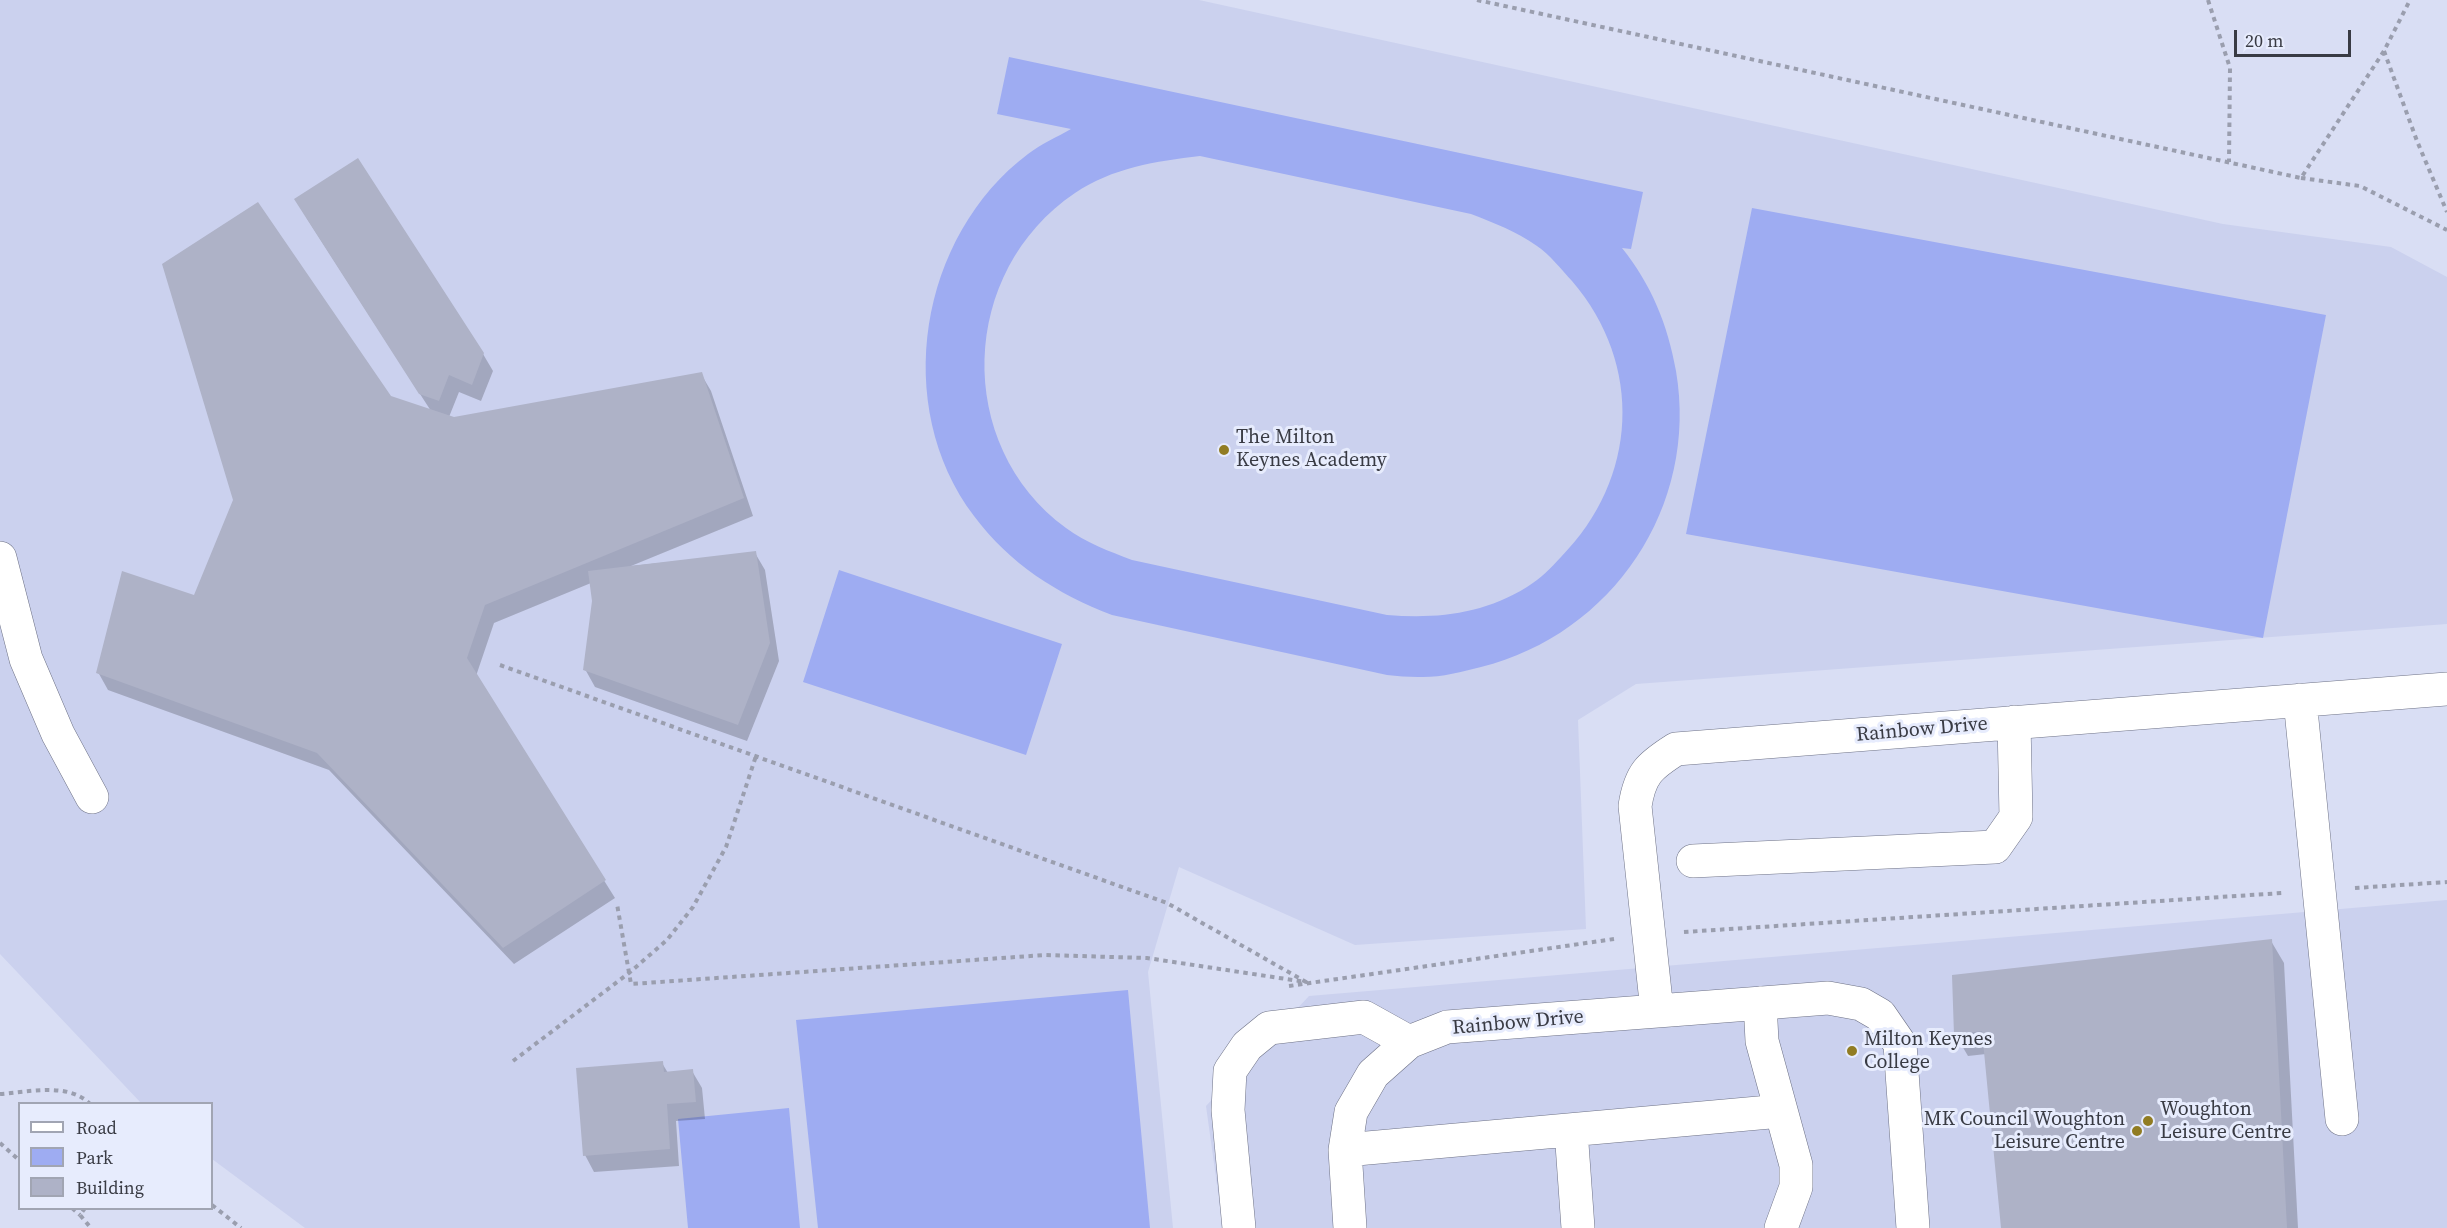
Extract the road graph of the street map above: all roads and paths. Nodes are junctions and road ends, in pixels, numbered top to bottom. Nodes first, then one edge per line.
1 (1477, 0) edge
2 (2208, 0) edge
3 (2410, 0) edge
4 (2384, 51) junction
5 (2229, 162) junction
6 (2301, 178) junction
7 (2447, 212) edge
8 (2447, 230) edge
9 (0, 558) edge
10 (500, 665) dead end
11 (2447, 689) edge
12 (2300, 700) junction
13 (2014, 722) junction
14 (756, 756) junction
15 (92, 797) dead end
16 (1694, 861) dead end
17 (2447, 882) edge
18 (2318, 891) junction
19 (617, 904) dead end
20 (1649, 934) junction
21 (629, 973) junction
22 (1306, 982) junction
23 (1287, 986) dead end
24 (1760, 1003) junction
25 (1657, 1011) junction
26 (1409, 1042) junction
27 (513, 1061) dead end
28 (0, 1094) edge
29 (88, 1102) edge
30 (1781, 1111) junction
31 (2342, 1119) dead end
32 (1571, 1130) junction
33 (0, 1143) edge
34 (1345, 1150) junction
35 (18, 1159) edge
36 (213, 1206) edge
37 (73, 1210) edge
38 (84, 1210) edge
39 (80, 1215) junction
40 (91, 1228) edge
41 (242, 1228) edge
42 (1239, 1228) edge
43 (1350, 1228) edge
44 (1578, 1228) edge
45 (1781, 1228) edge
46 (1914, 1228) edge

1 - 5 path
2 - 5 path
3 - 4 path
4 - 6 path
4 - 7 path
5 - 6 path
6 - 8 path
9 - 15 street
10 - 14 path
11 - 12 street, Rainbow Drive
12 - 13 street, Rainbow Drive
12 - 18 street
13 - 16 street
13 - 20 street, Rainbow Drive
14 - 21 path
14 - 22 path
17 - 18 path
18 - 20 path
18 - 31 street
19 - 21 path
20 - 22 path
20 - 25 street, Rainbow Drive
21 - 22 path
21 - 27 path
22 - 23 path
24 - 25 street, Rainbow Drive
24 - 30 street
24 - 46 street, Rainbow Drive
25 - 26 street, Rainbow Drive
26 - 34 street, Rainbow Drive
26 - 42 street
28 - 29 path
30 - 32 street
30 - 45 street
32 - 34 street
32 - 44 street
33 - 35 path
34 - 43 street, Rainbow Drive
36 - 41 path
37 - 39 path
38 - 39 path
39 - 40 path

